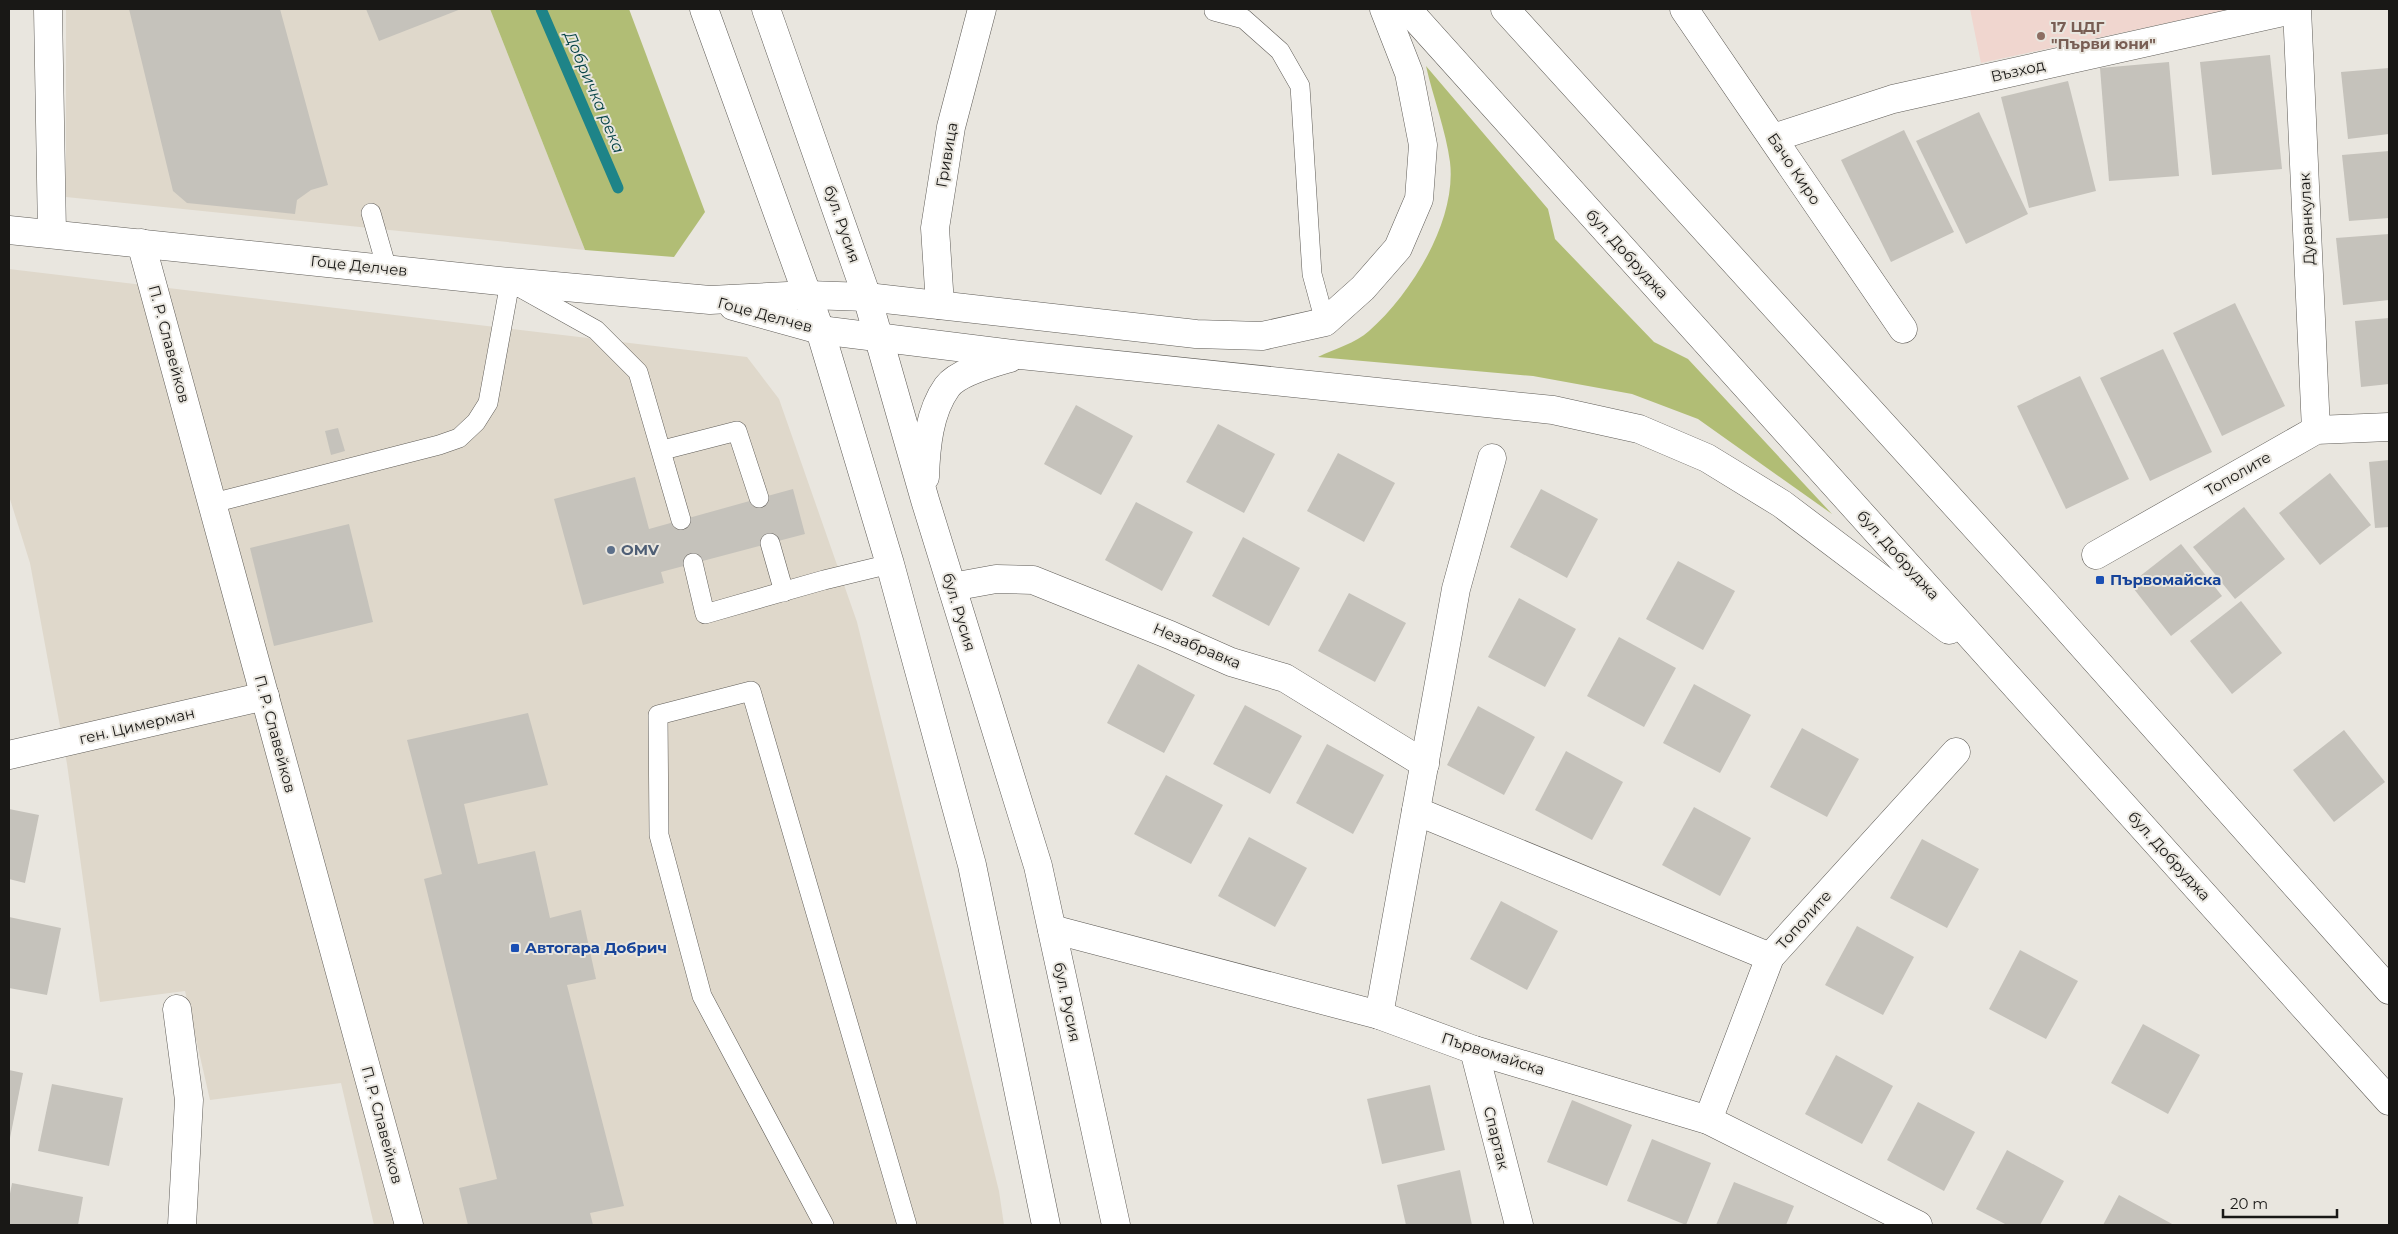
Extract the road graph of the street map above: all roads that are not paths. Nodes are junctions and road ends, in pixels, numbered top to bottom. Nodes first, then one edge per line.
1 (48, 9) edge
2 (704, 9) edge
3 (766, 9) edge
4 (982, 9) edge
5 (1384, 9) edge
6 (1407, 9) edge
7 (1505, 9) edge
8 (1684, 9) edge
9 (2296, 9) edge
10 (1214, 11) dead end
11 (1773, 138) junction
12 (371, 212) dead end
13 (9, 230) edge
14 (52, 234) junction
15 (141, 243) junction
16 (387, 269) junction
17 (510, 282) junction
18 (808, 295) junction
19 (867, 297) junction
20 (710, 300) junction
21 (940, 305) junction
22 (1325, 322) junction
23 (1903, 329) dead end
24 (820, 330) junction
25 (880, 339) junction
26 (1021, 355) junction
27 (2389, 427) edge
28 (2316, 430) junction
29 (663, 450) junction
30 (1492, 458) dead end
31 (759, 498) dead end
32 (925, 500) junction
33 (212, 502) junction
34 (681, 520) dead end
35 (770, 543) dead end
36 (2096, 555) dead end
37 (693, 563) dead end
38 (890, 564) junction
39 (952, 587) junction
40 (784, 592) junction
41 (2000, 667) junction
42 (265, 696) junction
43 (1956, 752) dead end
44 (9, 755) edge
45 (1425, 764) junction
46 (1416, 811) junction
47 (1052, 929) junction
48 (1770, 957) junction
49 (2389, 990) edge
50 (177, 1009) dead end
51 (1379, 1015) junction
52 (1474, 1050) junction
53 (2389, 1100) edge
54 (1708, 1120) junction
55 (182, 1225) edge
56 (409, 1225) edge
57 (824, 1225) edge
58 (907, 1225) edge
59 (1046, 1225) edge
60 (1116, 1225) edge
61 (1519, 1225) edge
62 (1918, 1225) edge

1 - 14 street
2 - 18 street
3 - 19 street, бул. Русия
4 - 21 street, Гривица
5 - 22 street
6 - 41 street, бул. Добруджа
7 - 49 street
8 - 11 street, Бачо Киро
9 - 11 street, Възход
9 - 28 street, Дуранкулак
10 - 22 lane
11 - 23 street, Бачо Киро
12 - 16 lane
13 - 14 street, Гоце Делчев
14 - 15 street, Гоце Делчев
15 - 16 street, Гоце Делчев
15 - 33 street, П. Р. Славейков
16 - 17 street, Гоце Делчев
17 - 20 street, Гоце Делчев
17 - 29 lane
17 - 33 lane
18 - 19 street, Гоце Делчев
18 - 20 street, Гоце Делчев
18 - 24 street
19 - 21 street, Гоце Делчев
19 - 25 street, бул. Русия
20 - 24 street, Гоце Делчев
21 - 22 street, Гоце Делчев
24 - 25 street, Гоце Делчев
24 - 38 street
25 - 26 street, Гоце Делчев
25 - 32 street, бул. Русия
26 - 32 street
26 - 41 street, Гоце Делчев
27 - 28 street, Тополите
28 - 36 street, Тополите
29 - 31 lane
29 - 34 lane
30 - 45 street
32 - 39 street, бул. Русия
33 - 42 street, П. Р. Славейков
35 - 40 lane
37 - 40 lane
38 - 40 lane
38 - 59 street
39 - 45 street, Незабравка
39 - 47 street, бул. Русия
41 - 53 street, бул. Добруджа
42 - 44 street, ген. Цимерман
42 - 56 street, П. Р. Славейков
43 - 48 street, Тополите
45 - 46 street
46 - 48 street
46 - 51 street
47 - 51 street, Първомайска
47 - 60 street, бул. Русия
48 - 54 street, Тополите
50 - 55 street
51 - 52 street, Първомайска
52 - 54 street, Първомайска
52 - 61 street, Спартак
54 - 62 street, Първомайска
57 - 58 lane

